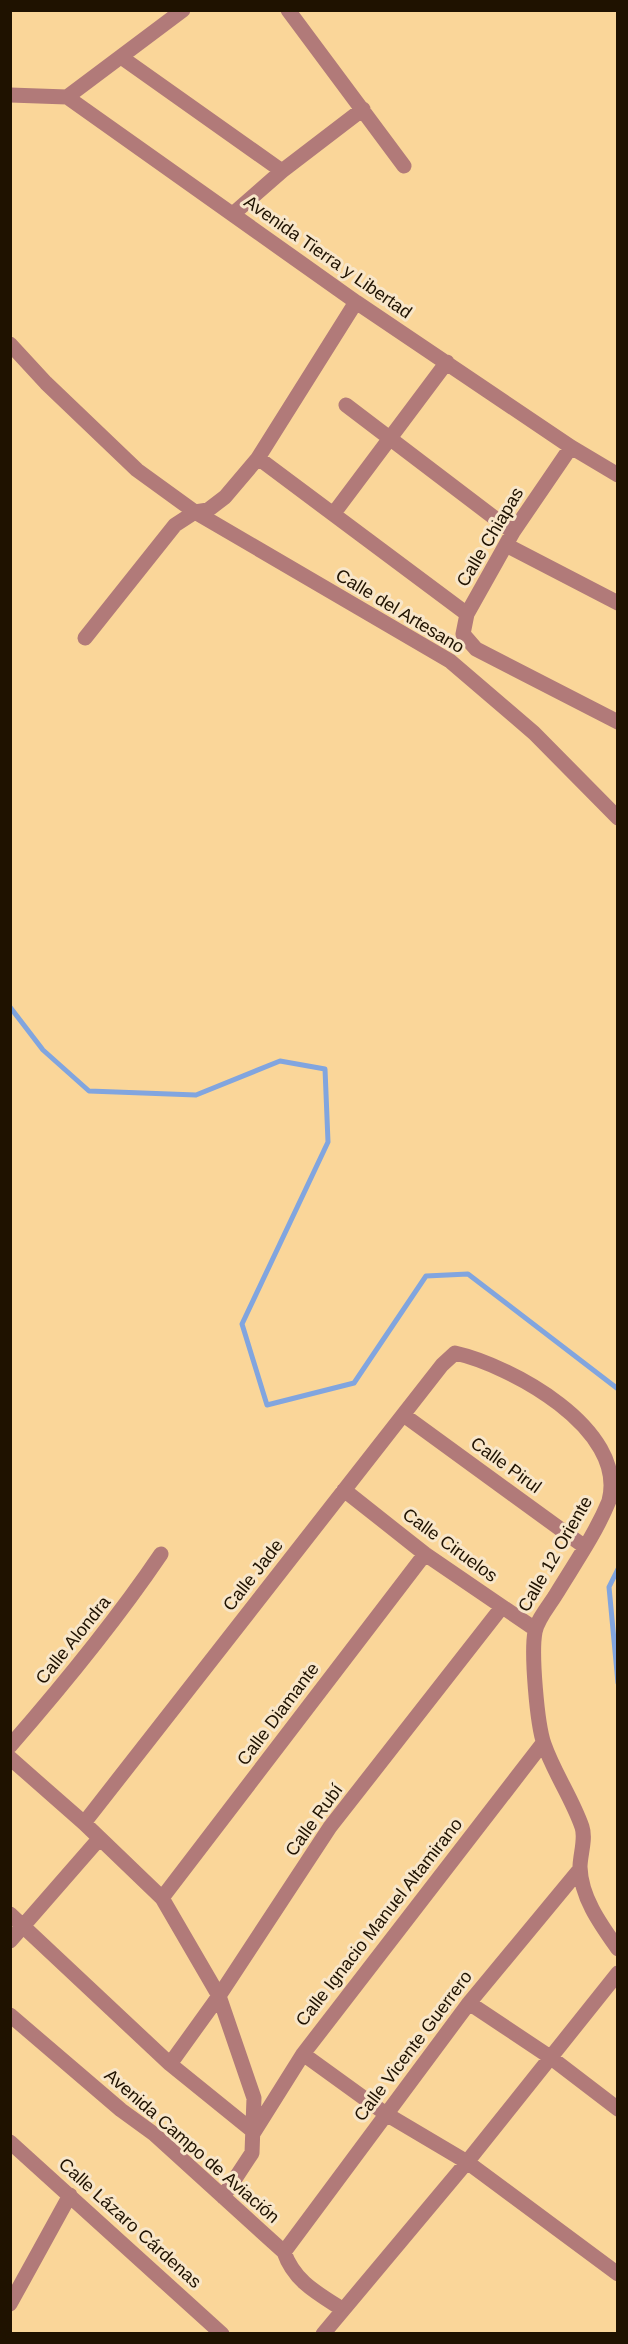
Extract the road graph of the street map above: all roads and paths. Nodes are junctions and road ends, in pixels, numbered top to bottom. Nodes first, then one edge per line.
1 (183, 10) edge
2 (288, 10) edge
3 (121, 57) junction
4 (10, 94) edge
5 (67, 97) junction
6 (363, 109) junction
7 (404, 166) dead end
8 (282, 171) junction
9 (233, 214) junction
10 (356, 302) junction
11 (10, 344) edge
12 (447, 362) junction
13 (346, 405) dead end
14 (388, 438) junction
15 (571, 447) junction
16 (258, 458) junction
17 (618, 475) edge
18 (195, 512) junction
19 (334, 513) junction
20 (510, 539) junction
21 (618, 603) edge
22 (467, 614) junction
23 (85, 638) dead end
24 (618, 722) edge
25 (618, 818) edge
26 (405, 1416) junction
27 (344, 1490) junction
28 (610, 1499) joint
29 (585, 1547) junction
30 (161, 1554) dead end
31 (426, 1554) junction
32 (502, 1606) junction
33 (535, 1629) junction
34 (543, 1743) junction
35 (10, 1746) edge
36 (10, 1758) edge
37 (84, 1823) junction
38 (99, 1839) junction
39 (580, 1869) junction
40 (162, 1898) junction
41 (10, 1914) edge
42 (25, 1926) junction
43 (10, 1941) edge
44 (618, 1949) edge
45 (618, 1973) edge
46 (219, 1996) junction
47 (469, 2003) junction
48 (10, 2015) edge
49 (303, 2054) junction
50 (550, 2057) junction
51 (170, 2064) junction
52 (618, 2109) edge
53 (386, 2114) junction
54 (254, 2132) junction
55 (10, 2142) edge
56 (467, 2162) junction
57 (70, 2196) junction
58 (223, 2197) junction
59 (284, 2252) junction
60 (618, 2274) edge
61 (10, 2304) edge
62 (342, 2309) junction
63 (222, 2334) edge
64 (323, 2334) edge

1 - 3 street
2 - 6 street
3 - 5 street
3 - 8 street
4 - 5 street
5 - 9 street, Avenida Tierra y Libertad
6 - 7 street
6 - 8 street
8 - 9 street
9 - 10 street, Avenida Tierra y Libertad
10 - 12 street, Avenida Tierra y Libertad
10 - 16 street
11 - 18 street, Calle del Artesano
12 - 14 street
12 - 15 street, Avenida Tierra y Libertad
13 - 14 street
14 - 19 street
14 - 20 street
15 - 17 street, Avenida Tierra y Libertad
15 - 20 street, Calle Chiapas
16 - 18 street
16 - 19 street
18 - 23 street
18 - 25 street, Calle del Artesano
19 - 22 street
20 - 21 street
20 - 22 street, Calle Chiapas
22 - 24 street, Calle Chiapas
26 - 27 street, Calle Jade
26 - 28 street, Calle Jade
26 - 29 street, Calle Pirul
27 - 31 street, Calle Ciruelos
27 - 37 street, Calle Jade
28 - 29 street, Calle 12 Oriente
29 - 33 street, Calle 12 Oriente
30 - 35 street, Calle Alondra
31 - 32 street, Calle Ciruelos
31 - 40 street, Calle Diamante
32 - 33 street, Calle Ciruelos
32 - 46 street, Calle Rubí
33 - 34 street
34 - 39 street
34 - 49 street, Calle Ignacio Manuel Altamirano
36 - 37 street
37 - 38 street
38 - 40 street
38 - 42 street
39 - 44 street
39 - 47 street, Calle Vicente Guerrero
40 - 46 street
41 - 42 street
42 - 43 street
42 - 51 street
45 - 50 street
46 - 51 street, Calle Rubí
46 - 54 street
47 - 50 street
47 - 53 street, Calle Vicente Guerrero
48 - 58 street, Avenida Campo de Aviación
49 - 53 street
49 - 54 street, Calle Ignacio Manuel Altamirano
50 - 52 street
50 - 56 street
51 - 54 street
53 - 56 street
53 - 59 street, Calle Vicente Guerrero
54 - 58 street
55 - 57 street, Calle Lázaro Cárdenas
56 - 60 street
56 - 62 street
57 - 61 street
57 - 63 street, Calle Lázaro Cárdenas
58 - 59 street, Avenida Campo de Aviación
59 - 62 street, Avenida Campo de Aviación
62 - 64 street

